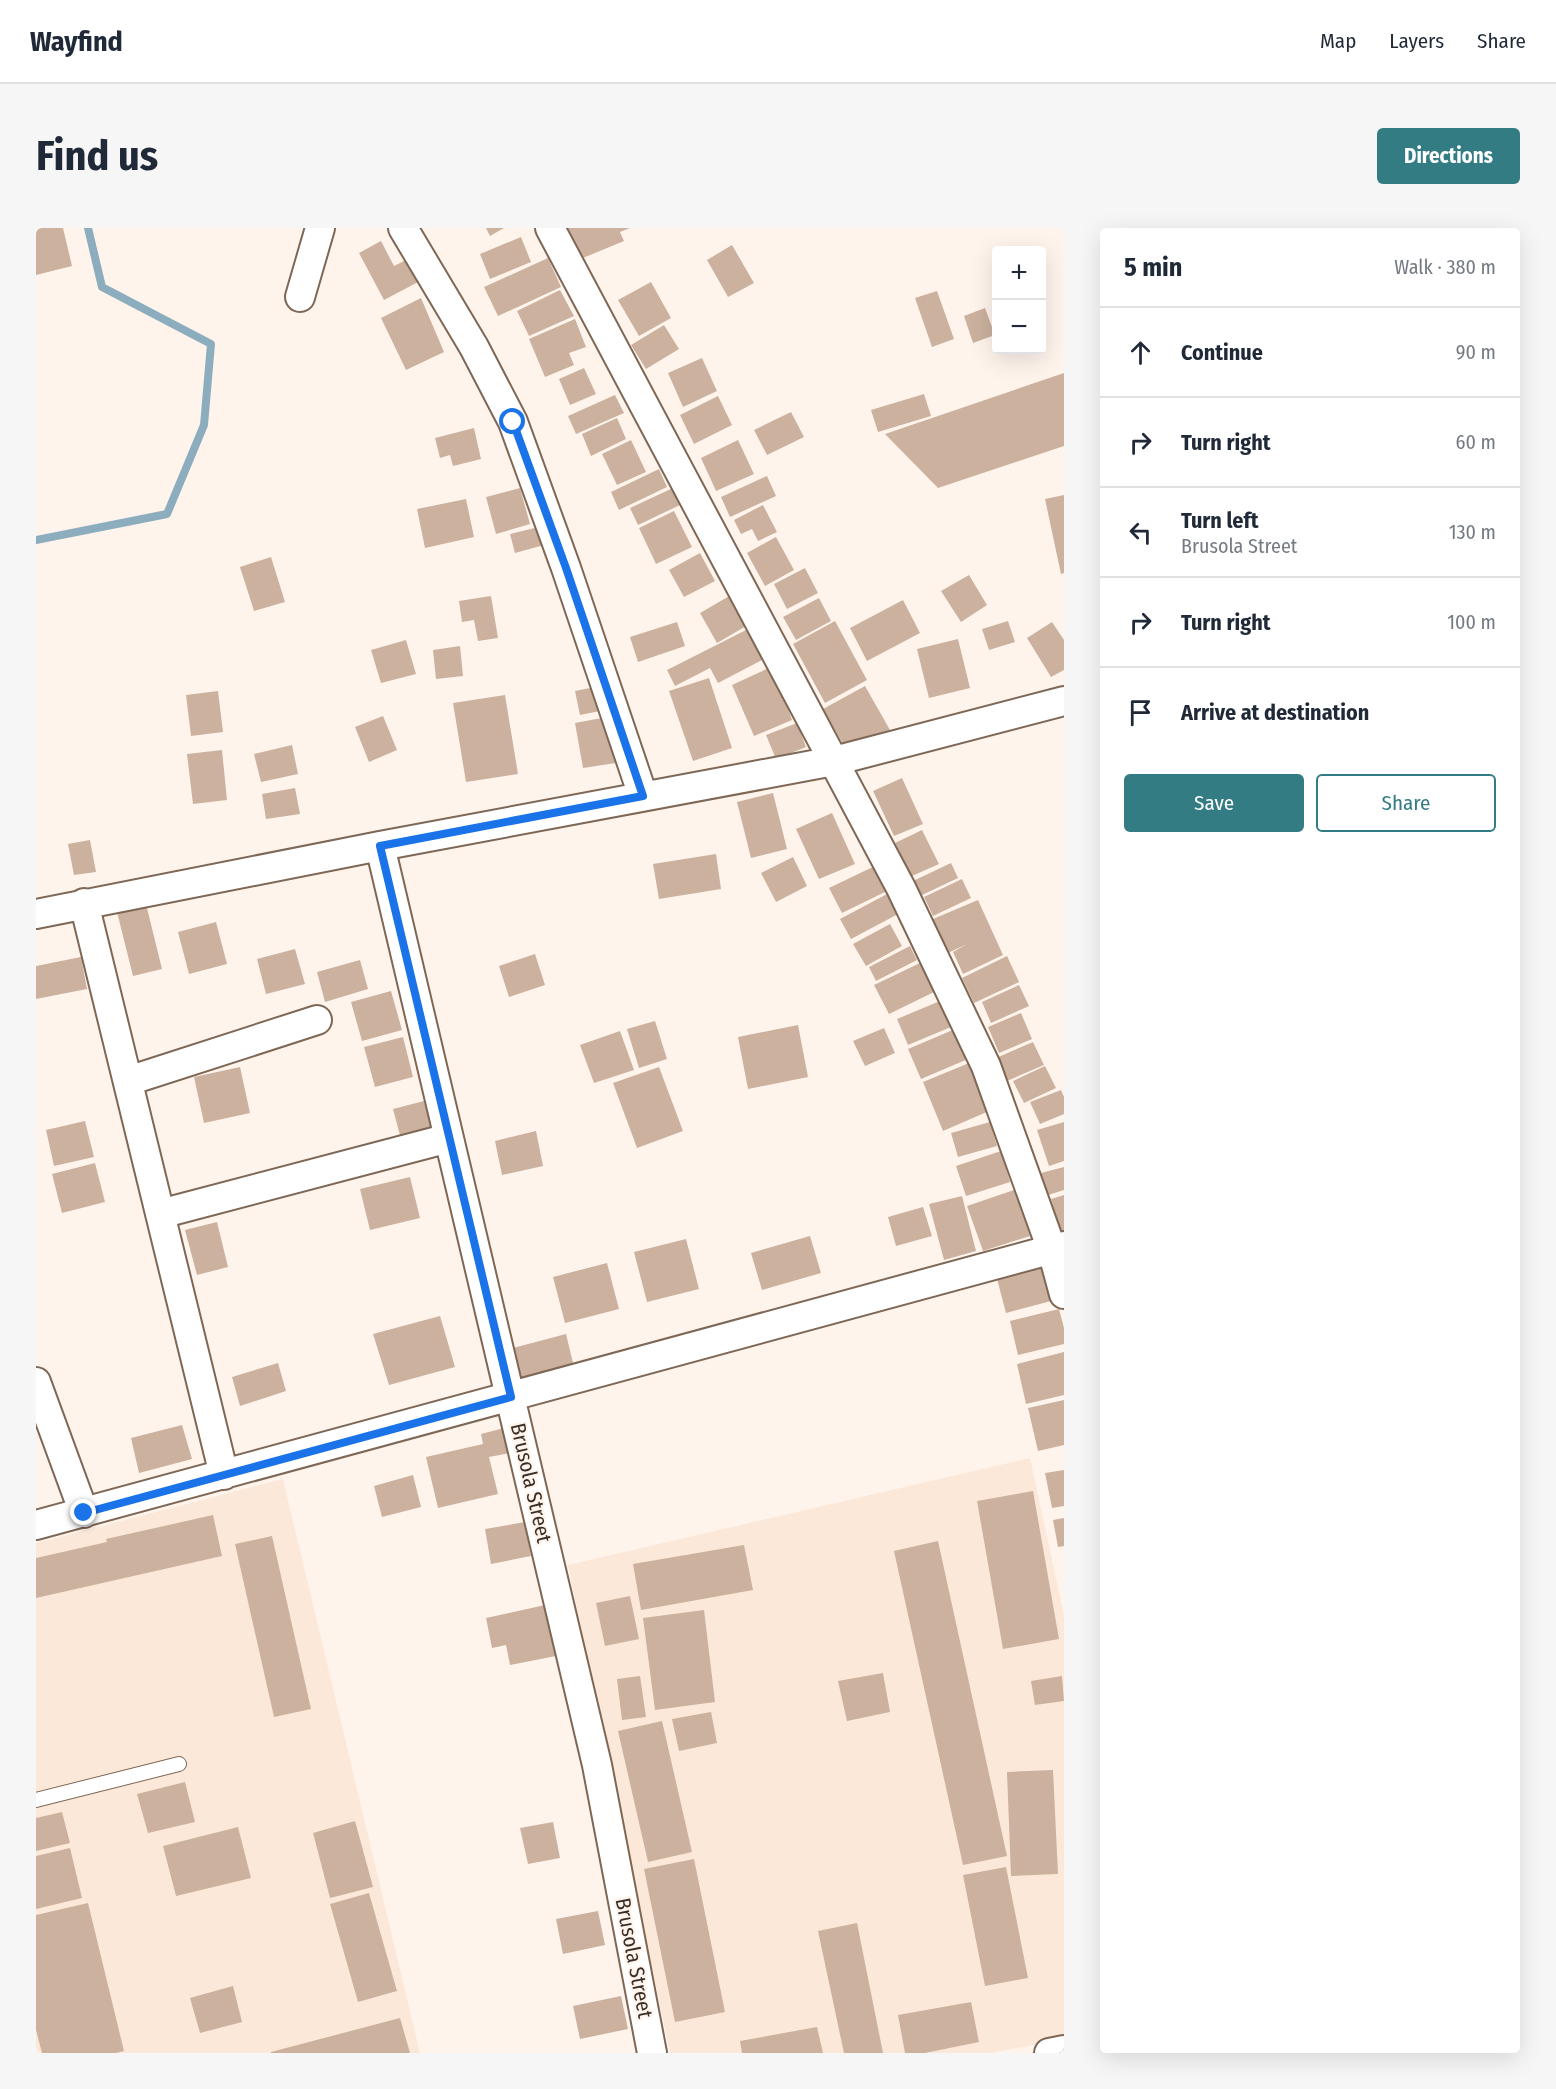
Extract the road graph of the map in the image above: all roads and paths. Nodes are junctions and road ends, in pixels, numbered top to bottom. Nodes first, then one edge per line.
1 (320, 228) edge
2 (403, 228) edge
3 (550, 228) edge
4 (300, 297) dead end
5 (1064, 701) edge
6 (834, 761) junction
7 (643, 796) junction
8 (380, 846) junction
9 (84, 903) junction
10 (36, 914) edge
11 (317, 1020) dead end
12 (128, 1081) junction
13 (449, 1138) junction
14 (160, 1214) junction
15 (1058, 1248) edge
16 (1064, 1294) edge
17 (36, 1382) edge
18 (511, 1397) junction
19 (224, 1475) junction
20 (84, 1513) junction
21 (36, 1525) edge
22 (179, 1764) dead end
23 (36, 1800) edge
24 (1064, 2050) edge
25 (652, 2053) edge
26 (1049, 2053) edge

1 - 4 street
2 - 7 street
3 - 6 street
5 - 6 street
6 - 7 street
6 - 15 street
7 - 8 street
8 - 9 street
8 - 13 street, Brusola Street
9 - 10 street
9 - 12 street
11 - 12 street
12 - 14 street
13 - 14 street
13 - 18 street, Brusola Street
14 - 19 street
15 - 16 street
15 - 18 street
17 - 20 street
18 - 19 street
18 - 25 street, Brusola Street
19 - 20 street
20 - 21 street
22 - 23 lane
24 - 26 street

